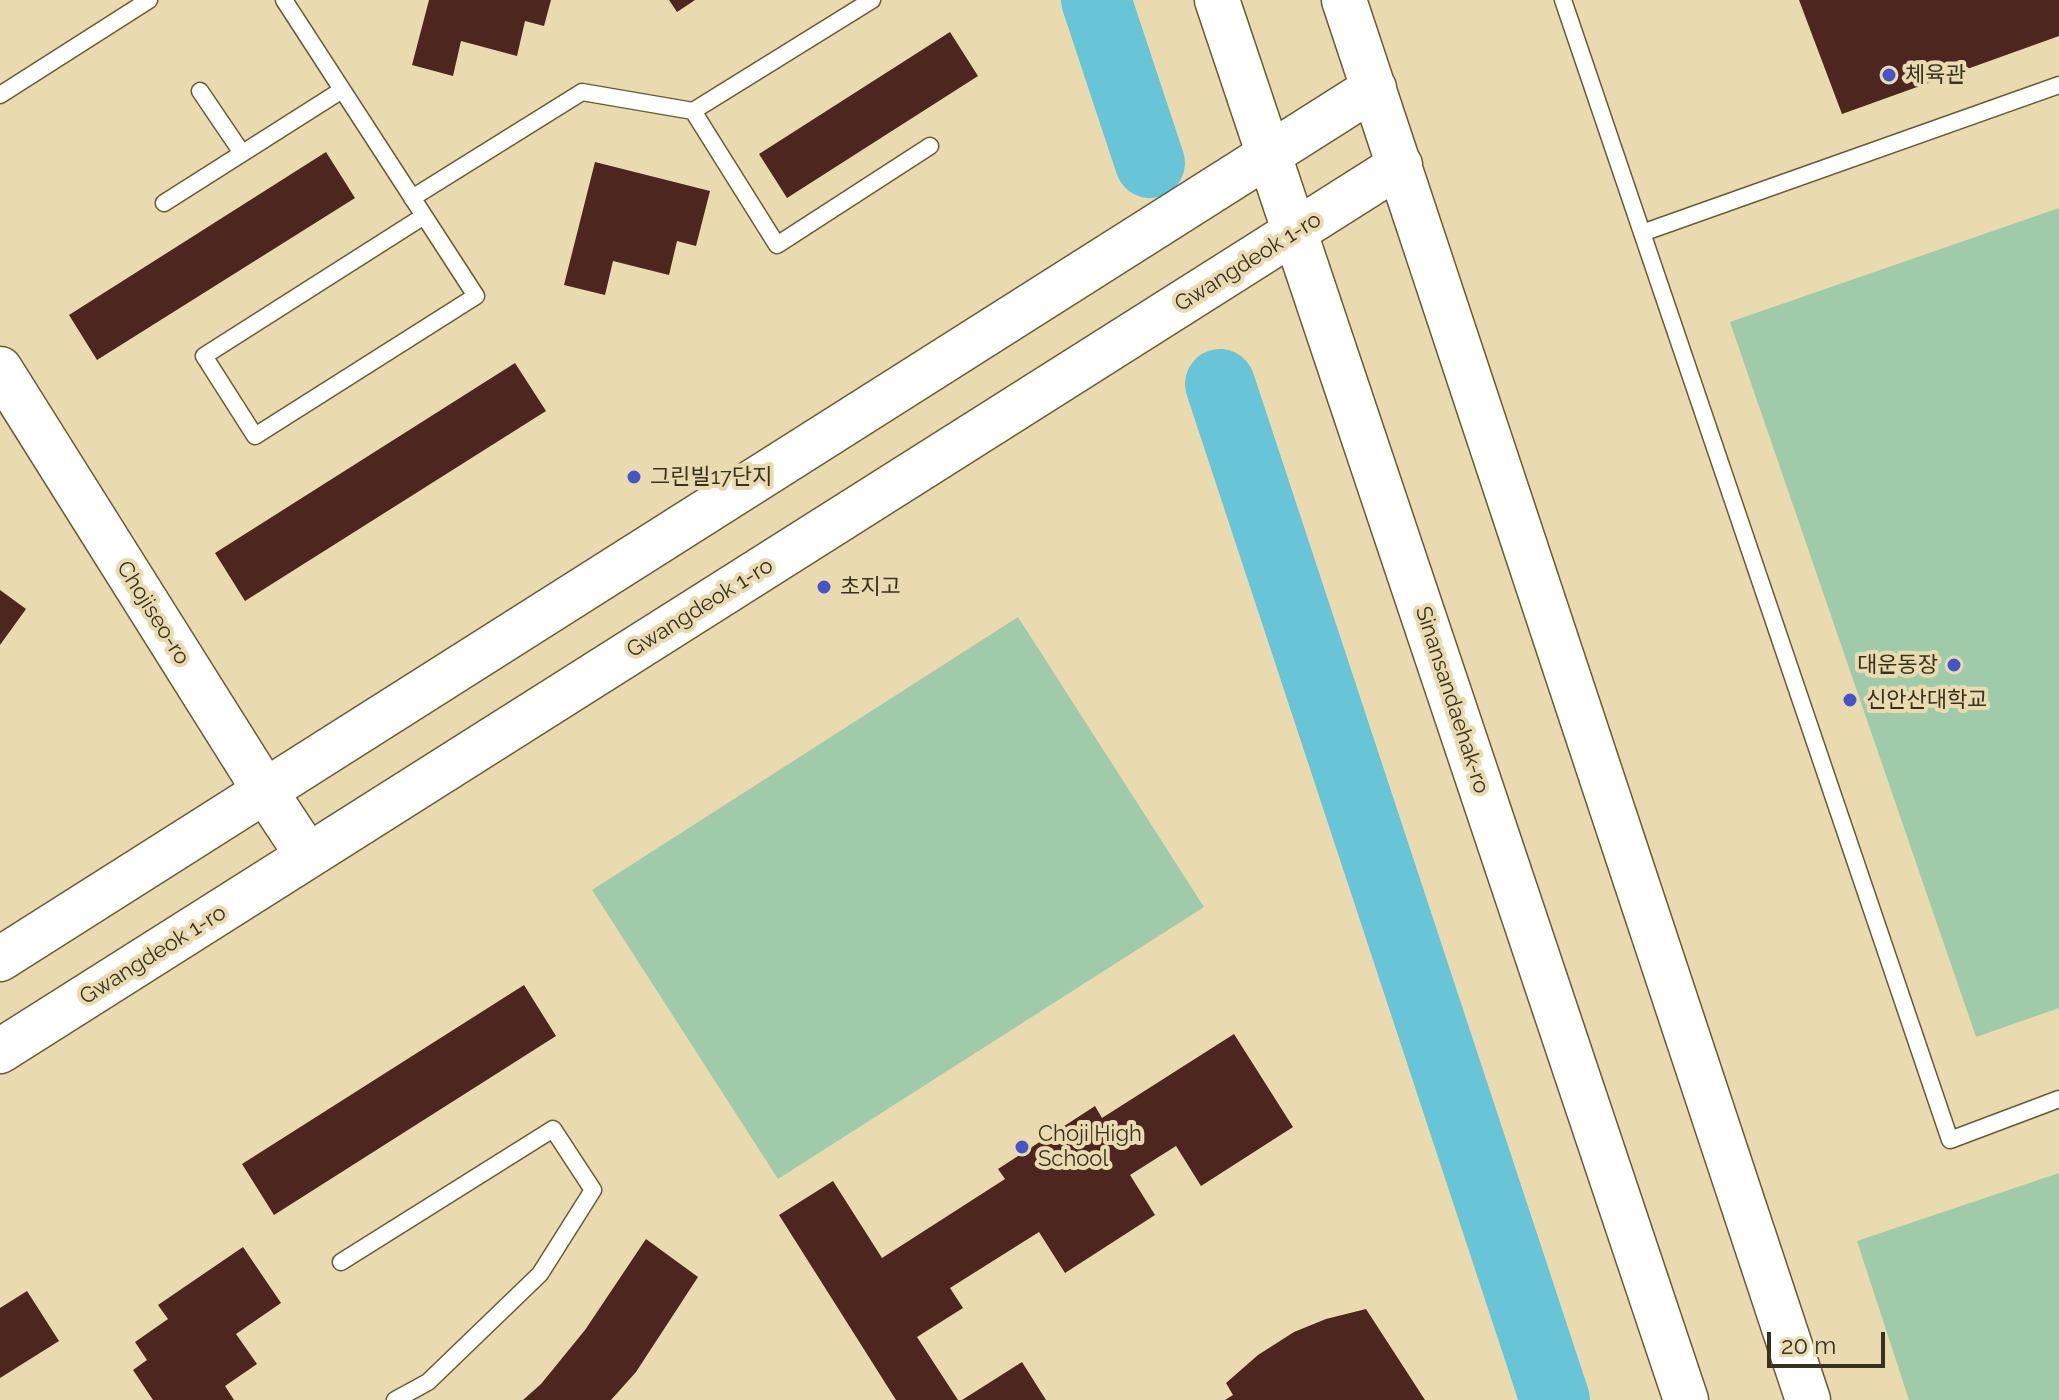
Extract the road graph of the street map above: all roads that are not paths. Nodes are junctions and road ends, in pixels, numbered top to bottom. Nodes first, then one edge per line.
1 (149, 0) edge
2 (284, 0) edge
3 (872, 0) edge
4 (1217, 0) edge
5 (1344, 0) edge
6 (1563, 0) edge
7 (2059, 85) edge
8 (1374, 88) junction
9 (342, 90) junction
10 (200, 91) dead end
11 (0, 95) edge
12 (693, 111) junction
13 (930, 146) dead end
14 (242, 153) junction
15 (1269, 155) junction
16 (1400, 165) junction
17 (412, 198) junction
18 (164, 203) dead end
19 (424, 216) junction
20 (1295, 232) junction
21 (1642, 233) junction
22 (0, 369) edge
23 (265, 791) junction
24 (308, 856) junction
25 (0, 959) edge
26 (0, 1051) edge
27 (2059, 1099) edge
28 (341, 1262) dead end
29 (395, 1400) edge
30 (1686, 1400) edge
31 (1808, 1400) edge

1 - 11 lane
2 - 9 lane
3 - 12 lane
4 - 15 street, Sinansandaehak-ro
5 - 8 street
6 - 21 lane
7 - 21 lane
8 - 15 street
8 - 16 street
9 - 14 lane
9 - 17 lane
10 - 14 lane
12 - 13 lane
12 - 17 lane
14 - 18 lane
15 - 20 street, Sinansandaehak-ro
15 - 23 street
16 - 20 street, Gwangdeok 1-ro
16 - 31 street
17 - 19 lane
19 - 19 lane
20 - 24 street, Gwangdeok 1-ro
20 - 30 street, Sinansandaehak-ro
21 - 27 lane
22 - 23 street, Chojiseo-ro
23 - 24 street, Chojiseo-ro
23 - 25 street
24 - 26 street, Gwangdeok 1-ro
28 - 29 lane

